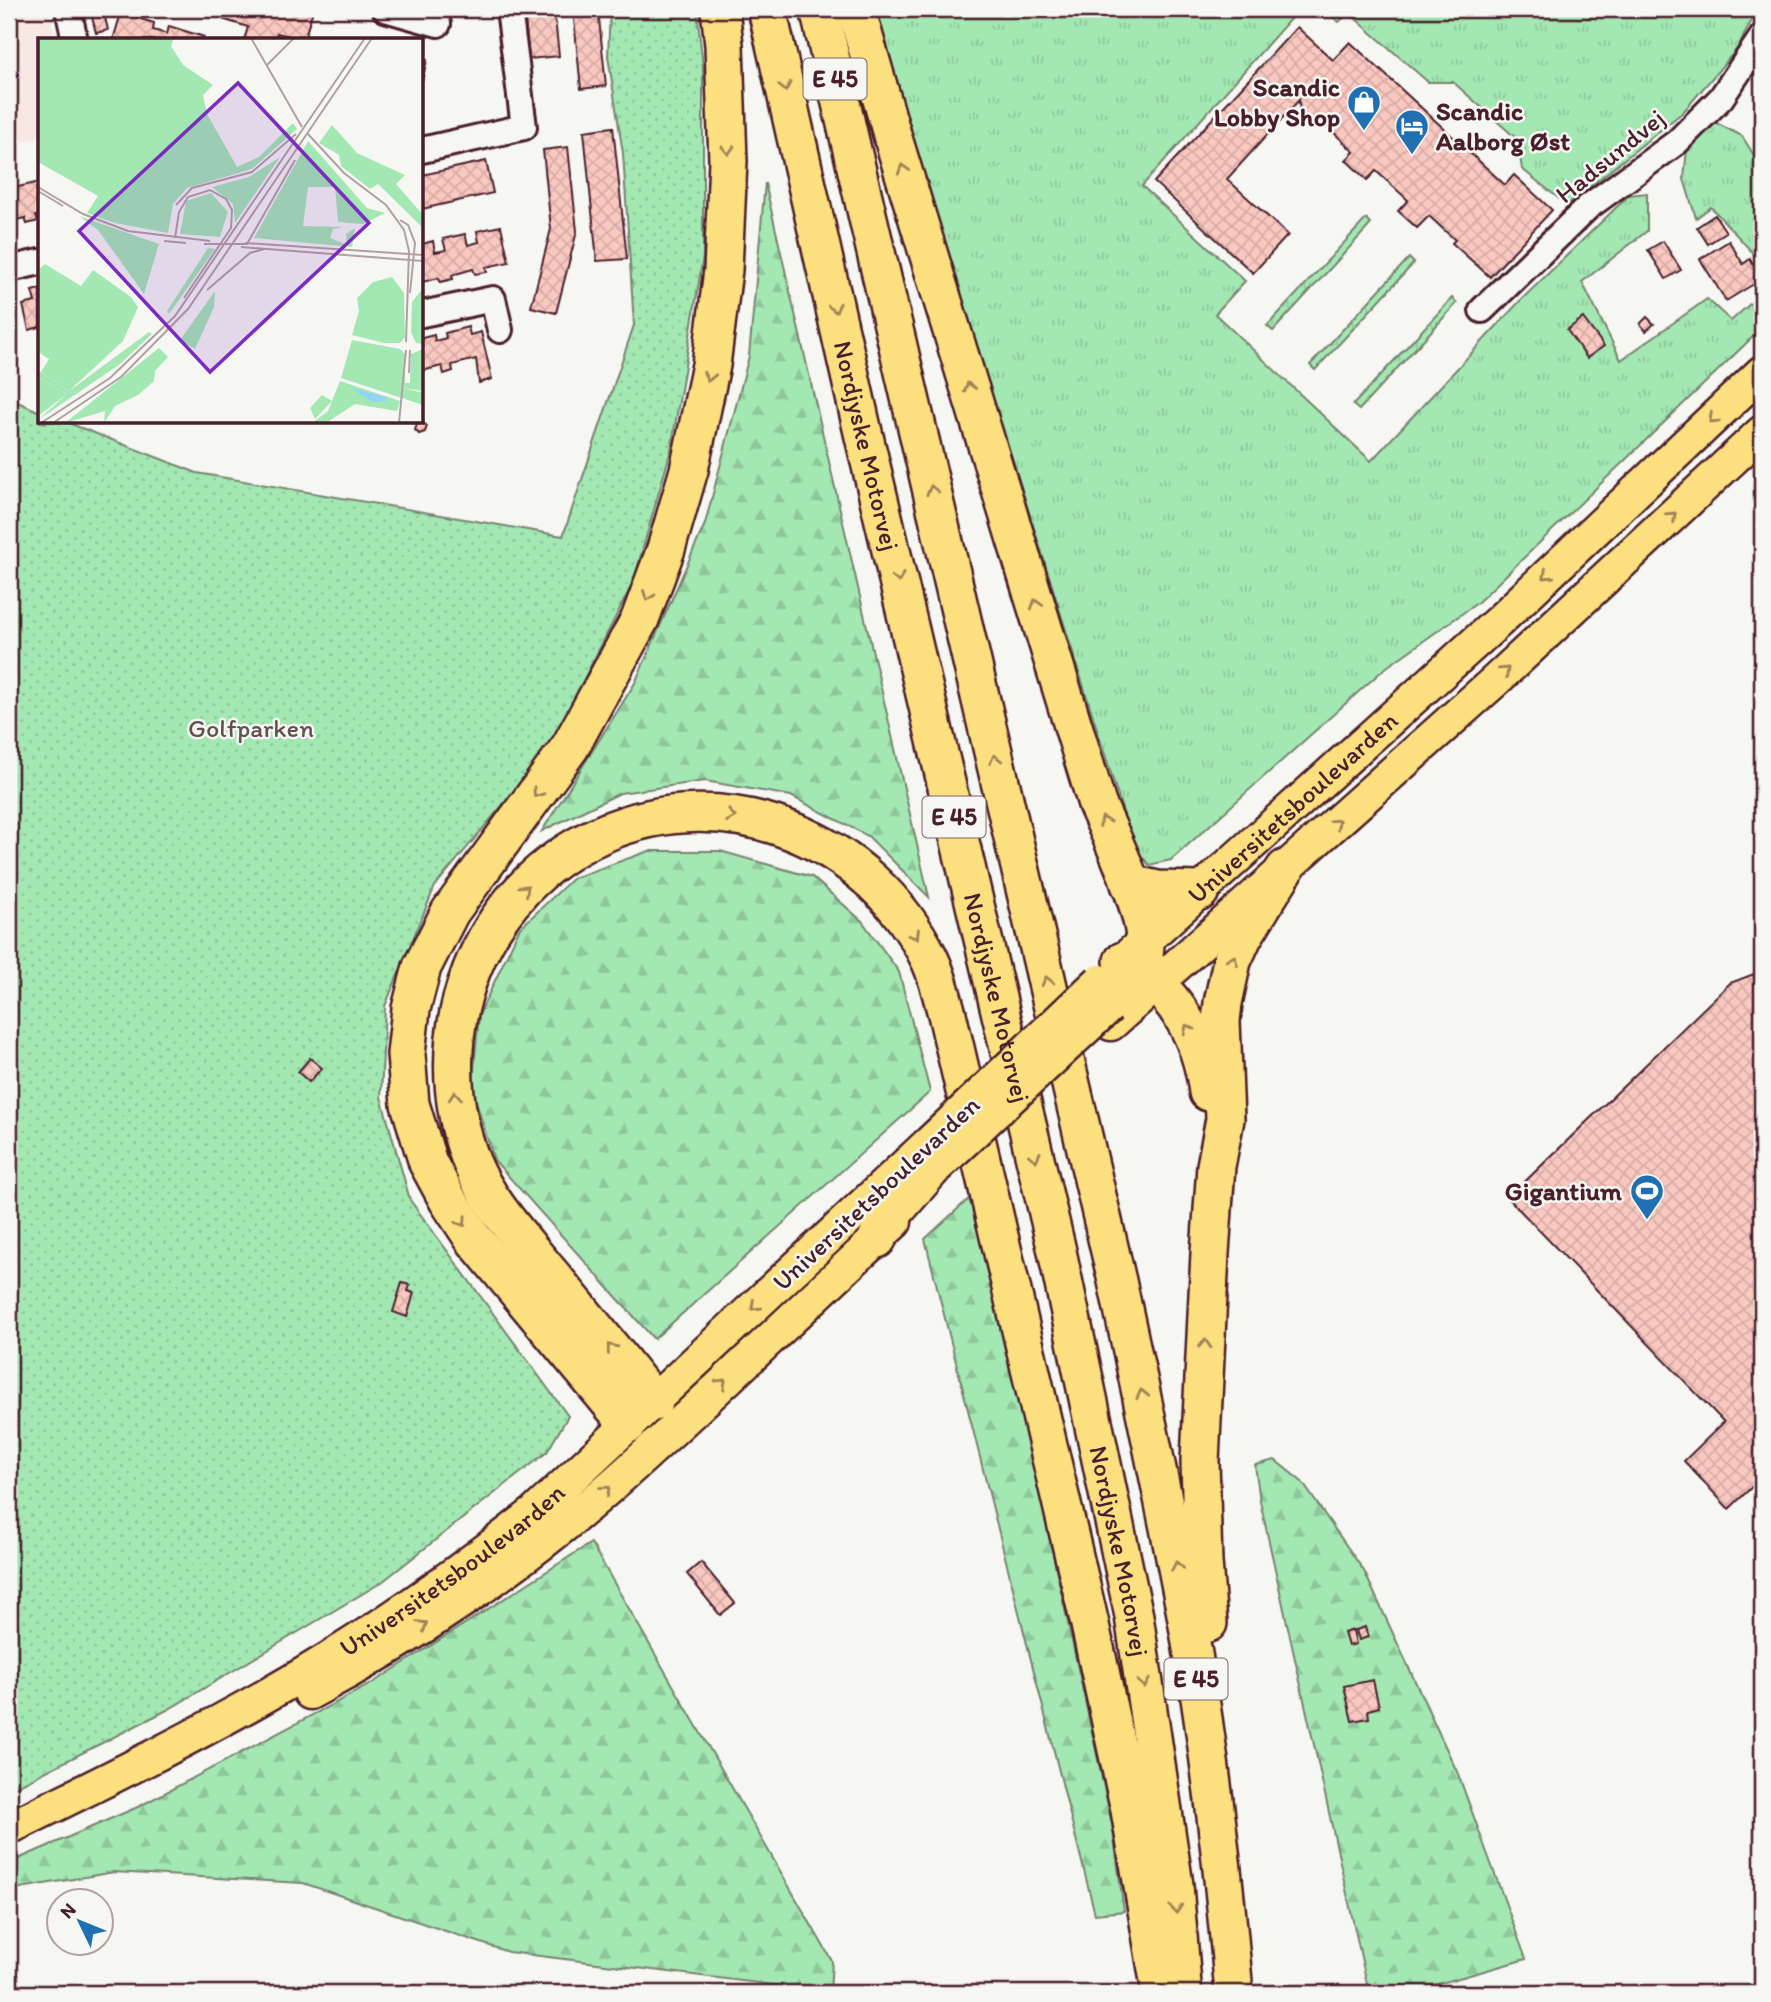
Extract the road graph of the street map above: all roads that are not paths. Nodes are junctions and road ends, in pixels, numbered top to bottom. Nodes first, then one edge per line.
1 (68, 9) edge
2 (385, 9) edge
3 (509, 9) edge
4 (720, 9) edge
5 (767, 9) edge
6 (819, 9) edge
7 (856, 9) edge
8 (438, 24) dead end
9 (1762, 37) edge
10 (75, 38) edge
11 (424, 150) edge
12 (38, 262) edge
13 (9, 269) edge
14 (1482, 310) dead end
15 (424, 314) edge
16 (500, 330) dead end
17 (1762, 372) edge
18 (1762, 432) edge
19 (1285, 869) junction
20 (1130, 884) junction
21 (1200, 891) junction
22 (1126, 981) junction
23 (935, 1163) junction
24 (1216, 1166) junction
25 (877, 1239) joint
26 (641, 1413) junction
27 (9, 1828) edge
28 (9, 1844) edge
29 (1226, 1900) junction
30 (1161, 1993) edge
31 (1183, 1993) edge
32 (1234, 1993) edge

1 - 10 street
2 - 8 street
3 - 11 street
4 -> 26 highway
5 -> 31 highway, Nordjyske Motorvej / E 45
29 -> 6 highway, Nordjyske Motorvej / E 45
20 -> 7 highway
9 - 14 street, Hadsundvej
12 - 13 street
15 - 16 street
17 -> 21 main road, Universitetsboulevarden
19 -> 18 main road, Universitetsboulevarden
19 - 22 main road, Universitetsboulevarden
24 -> 19 highway
20 - 21 highway
20 - 22 highway
21 - 22 main road, Universitetsboulevarden
22 - 23 highway, bridge
24 -> 22 highway
23 - 25 highway
23 -> 26 main road, Universitetsboulevarden
29 -> 24 highway
28 -> 25 main road, Universitetsboulevarden
26 - 27 main road, Universitetsboulevarden
26 -> 30 highway
29 - 32 highway, Nordjyske Motorvej / E 45

